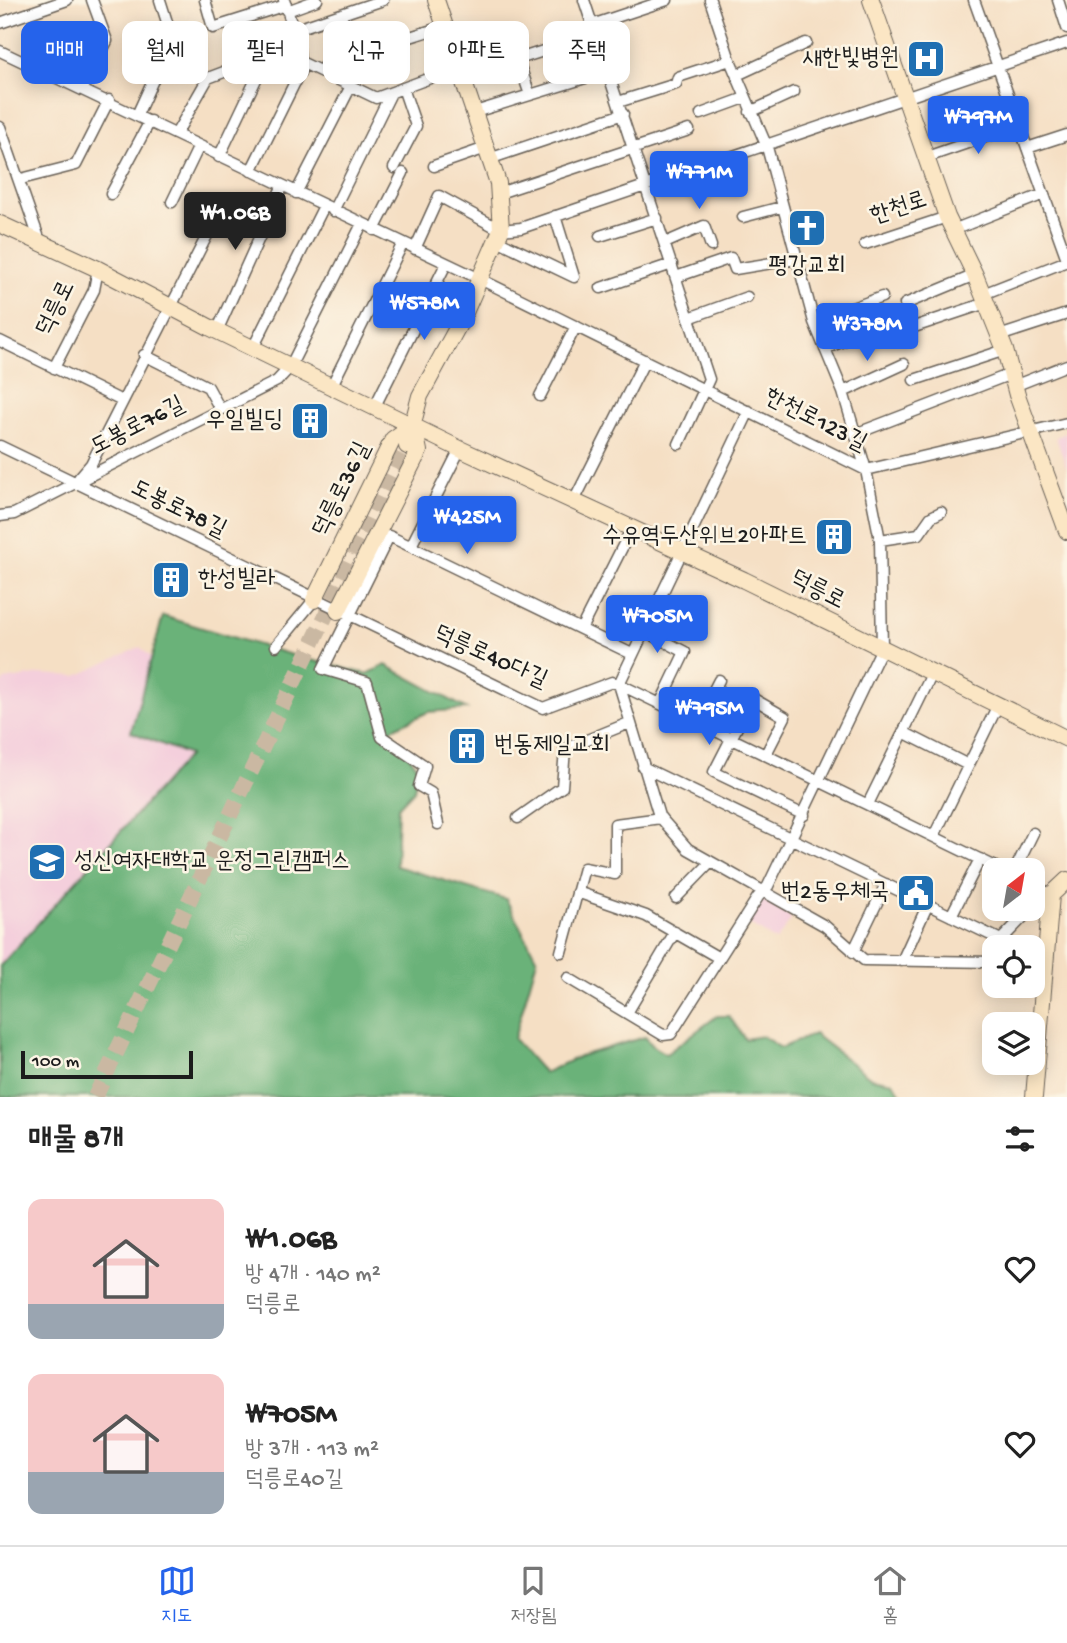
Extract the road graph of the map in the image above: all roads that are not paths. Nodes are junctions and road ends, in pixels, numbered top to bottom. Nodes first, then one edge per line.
1 (67, 0) edge
2 (92, 0) edge
3 (160, 0) edge
4 (205, 0) edge
5 (317, 0) edge
6 (383, 0) edge
7 (436, 0) edge
8 (584, 0) edge
9 (667, 0) edge
10 (710, 0) edge
11 (871, 0) edge
12 (974, 0) edge
13 (1061, 1) edge
14 (286, 5) edge
15 (167, 21) edge
16 (443, 21) edge
17 (591, 21) edge
18 (614, 21) edge
19 (0, 23) edge
20 (309, 25) edge
21 (1067, 28) edge
22 (424, 33) edge
23 (806, 43) dead end
24 (1067, 43) edge
25 (0, 51) edge
26 (730, 60) junction
27 (309, 65) edge
28 (998, 68) junction
29 (321, 70) junction
30 (222, 72) edge
31 (737, 75) junction
32 (424, 82) edge
33 (151, 84) edge
34 (254, 84) edge
35 (293, 84) edge
36 (465, 84) edge
37 (526, 84) edge
38 (566, 84) edge
39 (612, 84) edge
40 (351, 86) junction
41 (83, 88) junction
42 (403, 88) junction
43 (794, 92) dead end
44 (391, 93) junction
45 (530, 95) junction
46 (745, 98) junction
47 (905, 98) junction
48 (109, 100) junction
49 (618, 102) junction
50 (475, 112) junction
51 (750, 112) junction
52 (623, 114) junction
53 (701, 114) dead end
54 (137, 115) junction
55 (150, 121) junction
56 (1019, 125) junction
57 (0, 127) edge
58 (689, 130) dead end
59 (176, 134) junction
60 (1067, 135) edge
61 (199, 146) junction
62 (767, 147) junction
63 (1027, 148) junction
64 (635, 149) junction
65 (488, 154) junction
66 (219, 156) junction
67 (927, 157) junction
68 (434, 166) dead end
69 (251, 172) junction
70 (21, 179) junction
71 (647, 186) junction
72 (282, 187) junction
73 (296, 193) junction
74 (499, 193) junction
75 (111, 194) dead end
76 (1044, 194) junction
77 (172, 202) dead end
78 (781, 206) junction
79 (221, 208) dead end
80 (329, 209) junction
81 (555, 216) junction
82 (743, 217) dead end
83 (657, 218) junction
84 (0, 224) edge
85 (362, 224) junction
86 (950, 224) junction
87 (374, 230) junction
88 (499, 235) junction
89 (600, 236) dead end
90 (403, 243) junction
91 (665, 243) junction
92 (41, 244) junction
93 (865, 244) dead end
94 (1064, 244) edge
95 (710, 246) dead end
96 (415, 249) junction
97 (797, 259) junction
98 (1067, 260) edge
99 (446, 264) junction
100 (672, 264) junction
101 (98, 269) junction
102 (975, 275) junction
103 (676, 277) junction
104 (480, 279) junction
105 (600, 288) dead end
106 (747, 297) dead end
107 (882, 297) dead end
108 (984, 298) junction
109 (905, 304) dead end
110 (170, 307) junction
111 (1067, 314) edge
112 (690, 318) junction
113 (814, 322) junction
114 (879, 325) dead end
115 (576, 326) junction
116 (908, 329) dead end
117 (217, 331) junction
118 (0, 341) edge
119 (1002, 343) junction
120 (253, 348) junction
121 (825, 349) junction
122 (144, 355) junction
123 (645, 360) junction
124 (904, 364) dead end
125 (1067, 365) edge
126 (290, 367) junction
127 (54, 368) junction
128 (914, 380) dead end
129 (1012, 380) junction
130 (332, 385) junction
131 (707, 389) junction
132 (843, 392) junction
133 (540, 396) dead end
134 (122, 401) junction
135 (375, 406) junction
136 (220, 410) junction
137 (749, 411) junction
138 (1067, 423) edge
139 (413, 425) junction
140 (1031, 433) junction
141 (855, 434) junction
142 (678, 444) dead end
143 (0, 446) edge
144 (407, 446) tunnel mouth
145 (460, 449) junction
146 (866, 470) junction
147 (75, 483) junction
148 (574, 501) junction
149 (941, 512) dead end
150 (0, 516) edge
151 (632, 528) junction
152 (1067, 531) edge
153 (880, 540) junction
154 (411, 546) junction
155 (680, 552) junction
156 (314, 600) junction
157 (343, 613) junction
158 (581, 629) junction
159 (643, 630) junction
160 (276, 646) dead end
161 (882, 649) junction
162 (632, 654) junction
163 (932, 674) junction
164 (719, 680) dead end
165 (619, 684) junction
166 (661, 702) junction
167 (998, 705) junction
168 (698, 721) junction
169 (629, 723) junction
170 (903, 732) junction
171 (732, 737) junction
172 (1067, 739) edge
173 (766, 754) junction
174 (968, 765) junction
175 (643, 767) junction
176 (820, 780) junction
177 (868, 804) junction
178 (804, 816) junction
179 (518, 818) dead end
180 (661, 818) junction
181 (438, 824) dead end
182 (1033, 833) dead end
183 (934, 836) junction
184 (792, 839) junction
185 (1021, 858) edge
186 (980, 859) joint
187 (711, 862) junction
188 (1067, 880) edge
189 (886, 884) junction
190 (578, 892) junction
191 (763, 892) junction
192 (1045, 892) edge
193 (1051, 895) junction
194 (676, 898) dead end
195 (1045, 899) edge
196 (928, 904) junction
197 (951, 916) junction
198 (1019, 921) edge
199 (675, 932) junction
200 (1044, 935) edge
201 (561, 952) dead end
202 (853, 952) junction
203 (719, 958) junction
204 (902, 961) junction
205 (982, 962) edge
206 (568, 978) dead end
207 (1038, 998) edge
208 (627, 1013) junction
209 (1034, 1097) edge

1 - 19 street
2 - 41 street
3 - 15 street
4 - 14 street
5 - 14 street
6 - 20 street
7 - 16 main road
8 - 17 street
9 - 18 street
10 - 26 street
11 - 47 main road, 한천로
12 - 28 street
13 - 21 street
22 - 29 street
23 - 31 street
24 - 28 street
25 - 41 street, 한천로123길
26 - 31 street
26 - 49 street
27 - 29 street
28 - 47 street
28 - 56 street
29 - 40 street
30 - 59 street
31 - 46 street
32 - 42 street
33 - 54 street
34 - 66 street
35 - 69 street
36 - 50 main road
37 - 45 street
38 - 45 street
39 - 49 street
40 - 44 street
40 - 73 street
41 - 48 street, 한천로123길
42 - 44 street
42 - 87 street
43 - 51 street
44 - 80 street
45 - 50 street
46 - 51 street
46 - 53 street
47 - 62 street
47 - 67 main road, 한천로
48 - 54 street, 한천로123길
48 - 70 street
49 - 52 street
50 - 65 main road
51 - 62 street
52 - 64 street
52 - 65 street
54 - 55 street, 한천로123길
55 - 59 street, 한천로123길
55 - 75 street
56 - 63 street
56 - 67 street, 한천로
57 - 70 street
58 - 64 street
59 - 61 street, 한천로123길
60 - 63 street
61 - 66 street, 한천로123길
61 - 77 street
62 - 71 street
62 - 78 street
63 - 76 street
64 - 71 street
64 - 74 street
65 - 68 street
65 - 74 main road
66 - 69 street, 한천로123길
67 - 86 main road, 한천로
69 - 72 street, 한천로123길
70 - 92 street
71 - 81 street
71 - 83 street
72 - 73 street, 한천로123길
72 - 117 street
73 - 80 street, 한천로123길
74 - 88 main road
76 - 86 street, 한천로
76 - 94 street
78 - 82 street
78 - 97 street
79 - 110 street
80 - 85 street, 한천로123길
80 - 120 street
81 - 88 street
81 - 88 street
83 - 89 street
83 - 91 street
84 - 92 main road, 덕릉로
85 - 87 street, 한천로123길
85 - 126 street
86 - 93 street, 한천로
86 - 102 main road, 한천로
87 - 90 street, 한천로123길
88 - 96 street
88 - 104 main road
90 - 96 street, 한천로123길
90 - 130 street
91 - 95 street
91 - 100 street
92 - 101 main road, 덕릉로
94 - 98 street
96 - 99 street, 한천로123길
97 - 103 street
97 - 113 street
98 - 108 street
99 - 104 street, 한천로123길
99 - 135 street
100 - 103 street
100 - 105 street
101 - 110 main road, 덕릉로
101 - 127 street, 덕릉로
102 - 108 main road, 한천로
102 - 109 street
103 - 112 street
104 - 115 street, 한천로123길
104 - 139 main road
106 - 112 street
107 - 113 street
108 - 116 street
108 - 119 main road, 한천로
110 - 117 main road, 덕릉로
110 - 122 street
111 - 119 street
112 - 131 street
113 - 121 street
114 - 121 street
115 - 123 street, 한천로123길
115 - 133 street
117 - 120 main road, 덕릉로
118 - 127 street
119 - 128 street
119 - 129 main road, 한천로
120 - 126 main road, 덕릉로
121 - 132 street
122 - 134 street
122 - 136 street
123 - 131 street, 한천로123길
123 - 148 street
124 - 132 street
125 - 129 street
126 - 130 main road, 덕릉로
126 - 136 street, 도봉로76길
127 - 134 street
129 - 140 main road, 한천로
129 - 141 street
130 - 135 main road, 덕릉로
131 - 137 street, 한천로123길
131 - 142 street
132 - 141 street
134 - 147 street
135 - 139 main road, 덕릉로
136 - 147 street, 도봉로76길
137 - 146 street, 한천로123길
137 - 155 street
138 - 140 street, 한천로123길
139 - 144 main road
139 - 145 main road, 덕릉로
139 - 156 main road, 덕릉로36길
139 - 157 main road, 덕릉로36길
140 - 146 street, 한천로123길
140 - 152 main road, 한천로
141 - 146 street
143 - 147 street, 도봉로78길
145 - 148 main road, 덕릉로
145 - 154 street
146 - 153 street
147 - 150 street, 도봉로76길
147 - 156 street, 도봉로78길
148 - 151 main road, 덕릉로
149 - 153 street
151 - 155 main road, 덕릉로
151 - 158 street
153 - 161 street
154 - 157 street
154 - 158 street
155 - 159 street
155 - 161 main road, 덕릉로
156 - 157 street, 도봉로78길
156 - 160 street, 덕릉로36길
157 - 165 street, 덕릉로40다길
157 - 181 street
158 - 162 street
159 - 162 street
159 - 166 street
161 - 163 main road, 덕릉로
161 - 176 street
162 - 165 street
163 - 167 main road, 덕릉로
163 - 170 street
164 - 168 street
165 - 166 street
165 - 169 street
166 - 168 street
167 - 172 main road, 덕릉로
167 - 174 street
168 - 171 street
169 - 175 street
169 - 179 street
170 - 174 street
170 - 177 street
171 - 173 street
171 - 173 street
171 - 178 street
173 - 176 street
174 - 183 street
175 - 180 street
175 - 184 street
176 - 177 street
176 - 178 street
177 - 183 street
178 - 184 street
180 - 187 street
180 - 190 street
182 - 185 street
183 - 186 street
184 - 189 street
184 - 191 street
186 - 197 street
187 - 191 street
187 - 194 street
188 - 193 main road
189 - 196 street
189 - 202 street
190 - 199 street
190 - 201 street
191 - 202 street
191 - 203 street
192 - 193 street
193 - 195 street
193 - 200 main road
196 - 197 street
196 - 204 street
197 - 198 street
199 - 203 street
199 - 208 street
202 - 204 street
203 - 208 street
204 - 205 street
206 - 208 street
207 - 209 main road

